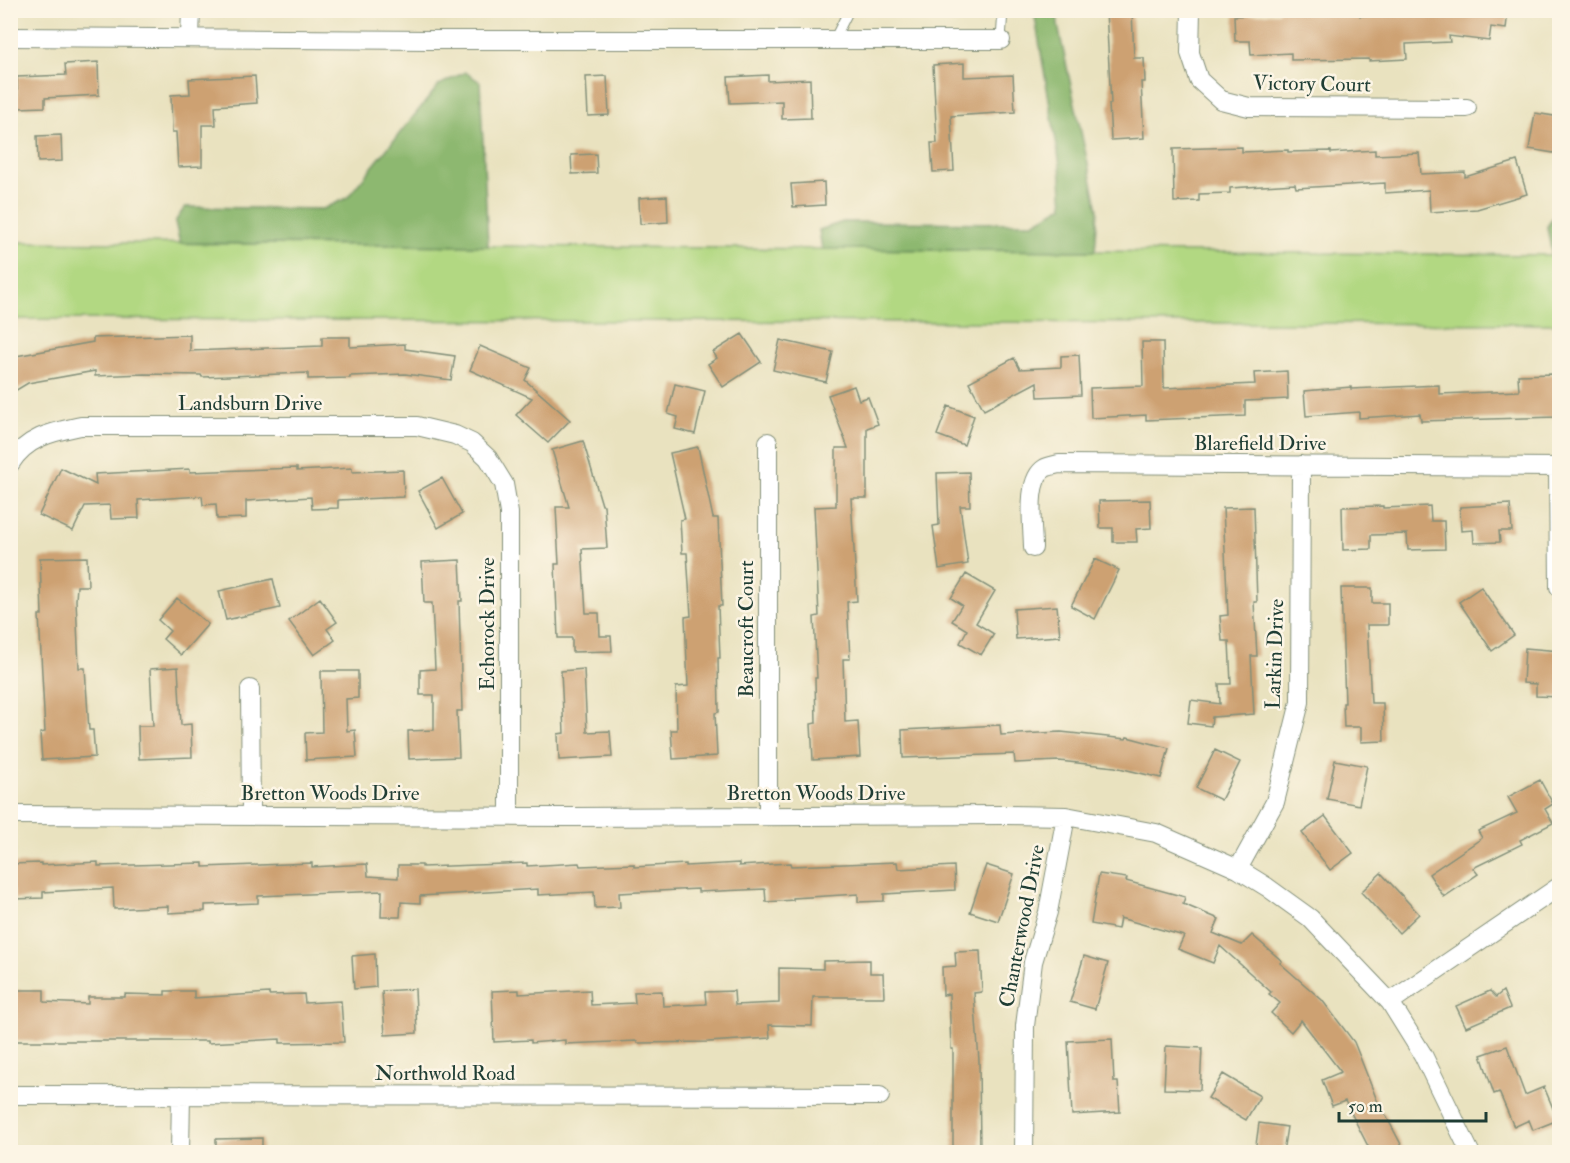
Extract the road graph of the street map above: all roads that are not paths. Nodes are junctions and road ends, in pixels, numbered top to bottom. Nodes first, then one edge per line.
1 (191, 10) edge
2 (849, 10) edge
3 (1003, 10) edge
4 (1191, 10) edge
5 (10, 37) edge
6 (190, 37) junction
7 (834, 40) junction
8 (1001, 40) joint
9 (1467, 108) dead end
10 (768, 442) dead end
11 (472, 443) joint
12 (10, 464) edge
13 (1301, 465) junction
14 (1559, 467) edge
15 (1033, 548) dead end
16 (1559, 587) edge
17 (250, 689) dead end
18 (10, 815) edge
19 (251, 815) junction
20 (768, 815) junction
21 (509, 816) junction
22 (1066, 816) junction
23 (1238, 869) junction
24 (1560, 886) edge
25 (1390, 1002) junction
26 (10, 1095) edge
27 (181, 1095) junction
28 (880, 1096) dead end
29 (180, 1152) edge
30 (1024, 1152) edge
31 (1470, 1152) edge

1 - 6 street
2 - 7 lane
3 - 8 lane
4 - 9 street, Victory Court
5 - 6 street
6 - 7 street
7 - 8 street
10 - 20 street, Beaucroft Court
11 - 12 street, Landsburn Drive
11 - 21 street, Echorock Drive
13 - 14 street, Blarefield Drive
13 - 15 street, Blarefield Drive
13 - 23 street, Larkin Drive
14 - 16 street
17 - 19 street
18 - 19 street, Bretton Woods Drive
19 - 21 street, Bretton Woods Drive
20 - 21 street, Bretton Woods Drive
20 - 22 street, Bretton Woods Drive
22 - 23 street, Bretton Woods Drive
22 - 30 street, Chanterwood Drive
23 - 25 street, Bretton Woods Drive
24 - 25 street
25 - 31 street, Bretton Woods Drive
26 - 27 street, Northwold Road
27 - 28 street, Northwold Road
27 - 29 street

